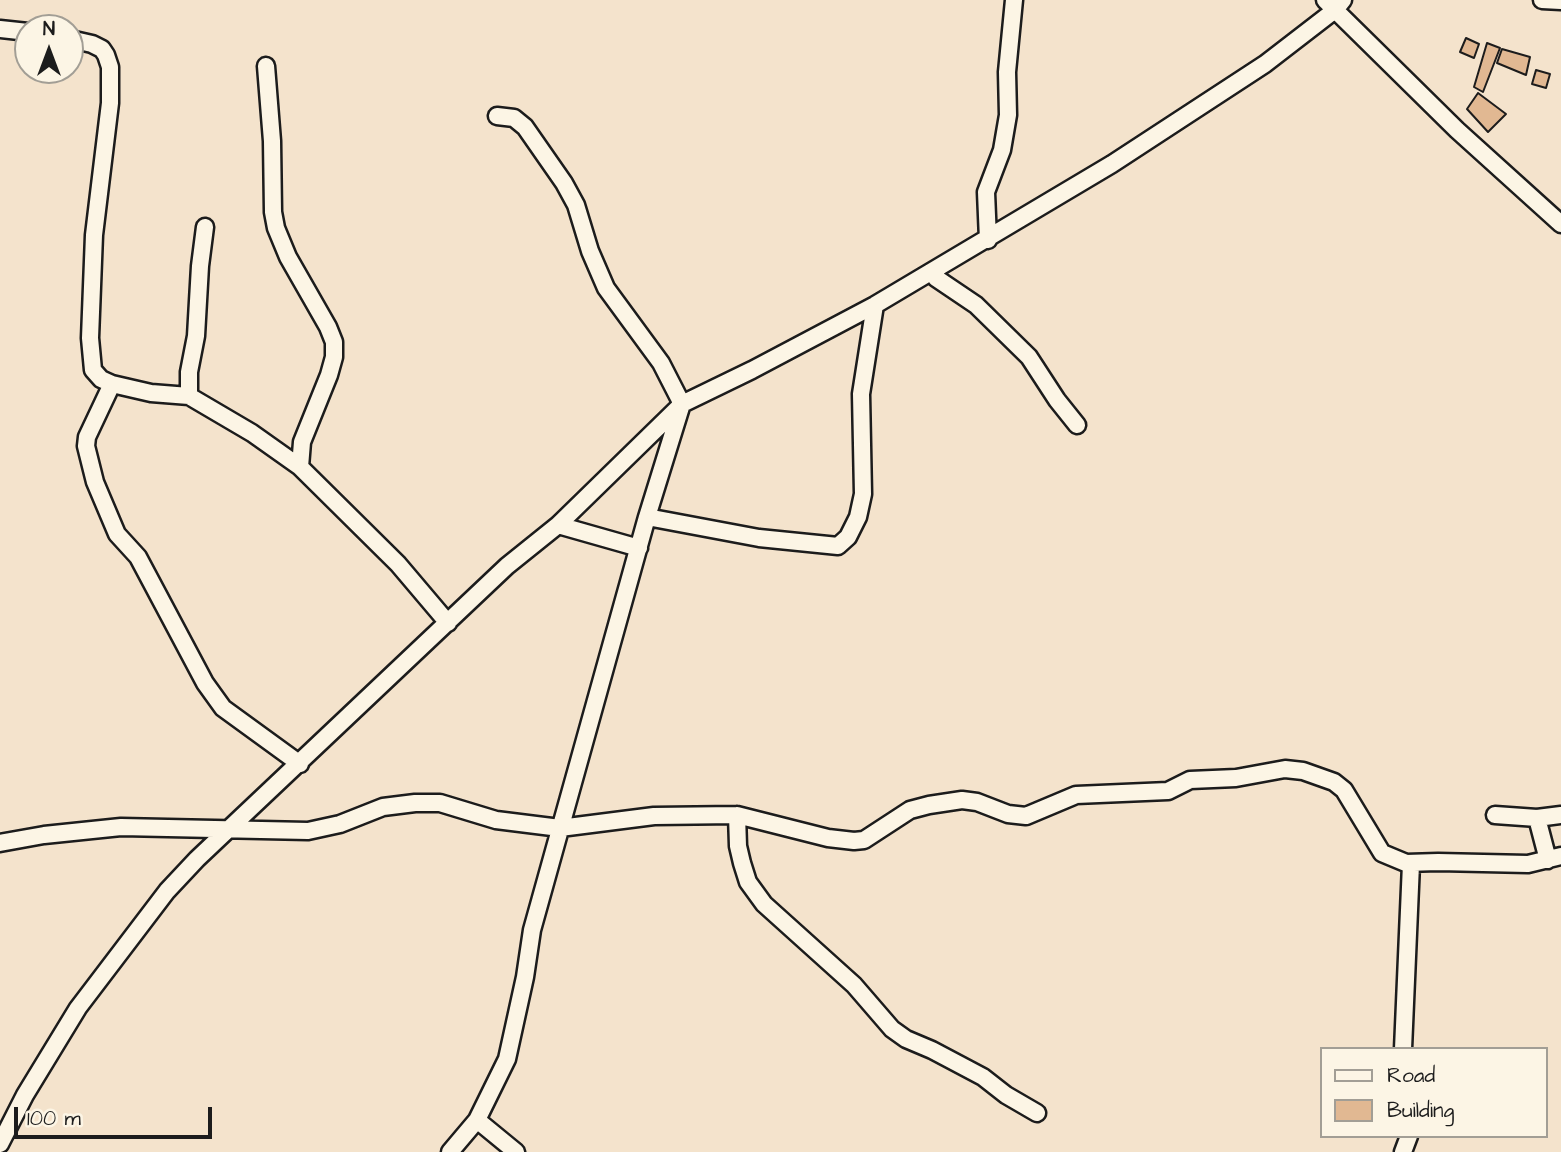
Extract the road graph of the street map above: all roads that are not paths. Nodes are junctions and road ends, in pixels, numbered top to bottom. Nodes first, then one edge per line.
1 (1014, 0) edge
2 (1542, 0) edge
3 (1561, 1) edge
4 (1334, 4) edge
5 (84, 42) edge
6 (266, 66) dead end
7 (497, 116) dead end
8 (1561, 224) edge
9 (205, 227) dead end
10 (988, 240) junction
11 (932, 271) junction
12 (875, 305) junction
13 (112, 384) junction
14 (189, 396) junction
15 (682, 404) junction
16 (1077, 425) dead end
17 (300, 467) junction
18 (647, 517) junction
19 (558, 524) junction
20 (639, 548) junction
21 (448, 623) junction
22 (300, 764) junction
23 (737, 815) junction
24 (1494, 815) dead end
25 (1561, 815) edge
26 (1537, 818) junction
27 (560, 828) junction
28 (229, 830) junction
29 (0, 843) edge
30 (1554, 858) edge
31 (1411, 864) junction
32 (1402, 1047) edge
33 (1037, 1113) dead end
34 (477, 1120) junction
35 (0, 1144) edge
36 (450, 1152) edge
37 (516, 1152) edge

1 - 10 street
2 - 3 street
4 - 8 street
4 - 10 street
5 - 13 street
6 - 17 street
7 - 15 street
9 - 14 street
10 - 11 street
11 - 12 street
11 - 16 street
12 - 15 street
12 - 18 street
13 - 14 street
13 - 22 street
14 - 17 street
15 - 18 street
15 - 19 street
17 - 21 street
18 - 20 street
19 - 20 street
19 - 21 street
20 - 27 street
21 - 22 street
22 - 28 street
23 - 27 street
23 - 31 street
23 - 33 street
24 - 26 street
25 - 26 street
26 - 30 street
27 - 28 street
27 - 34 street
28 - 29 street
28 - 35 street
30 - 31 street
31 - 32 street
34 - 36 street
34 - 37 street

